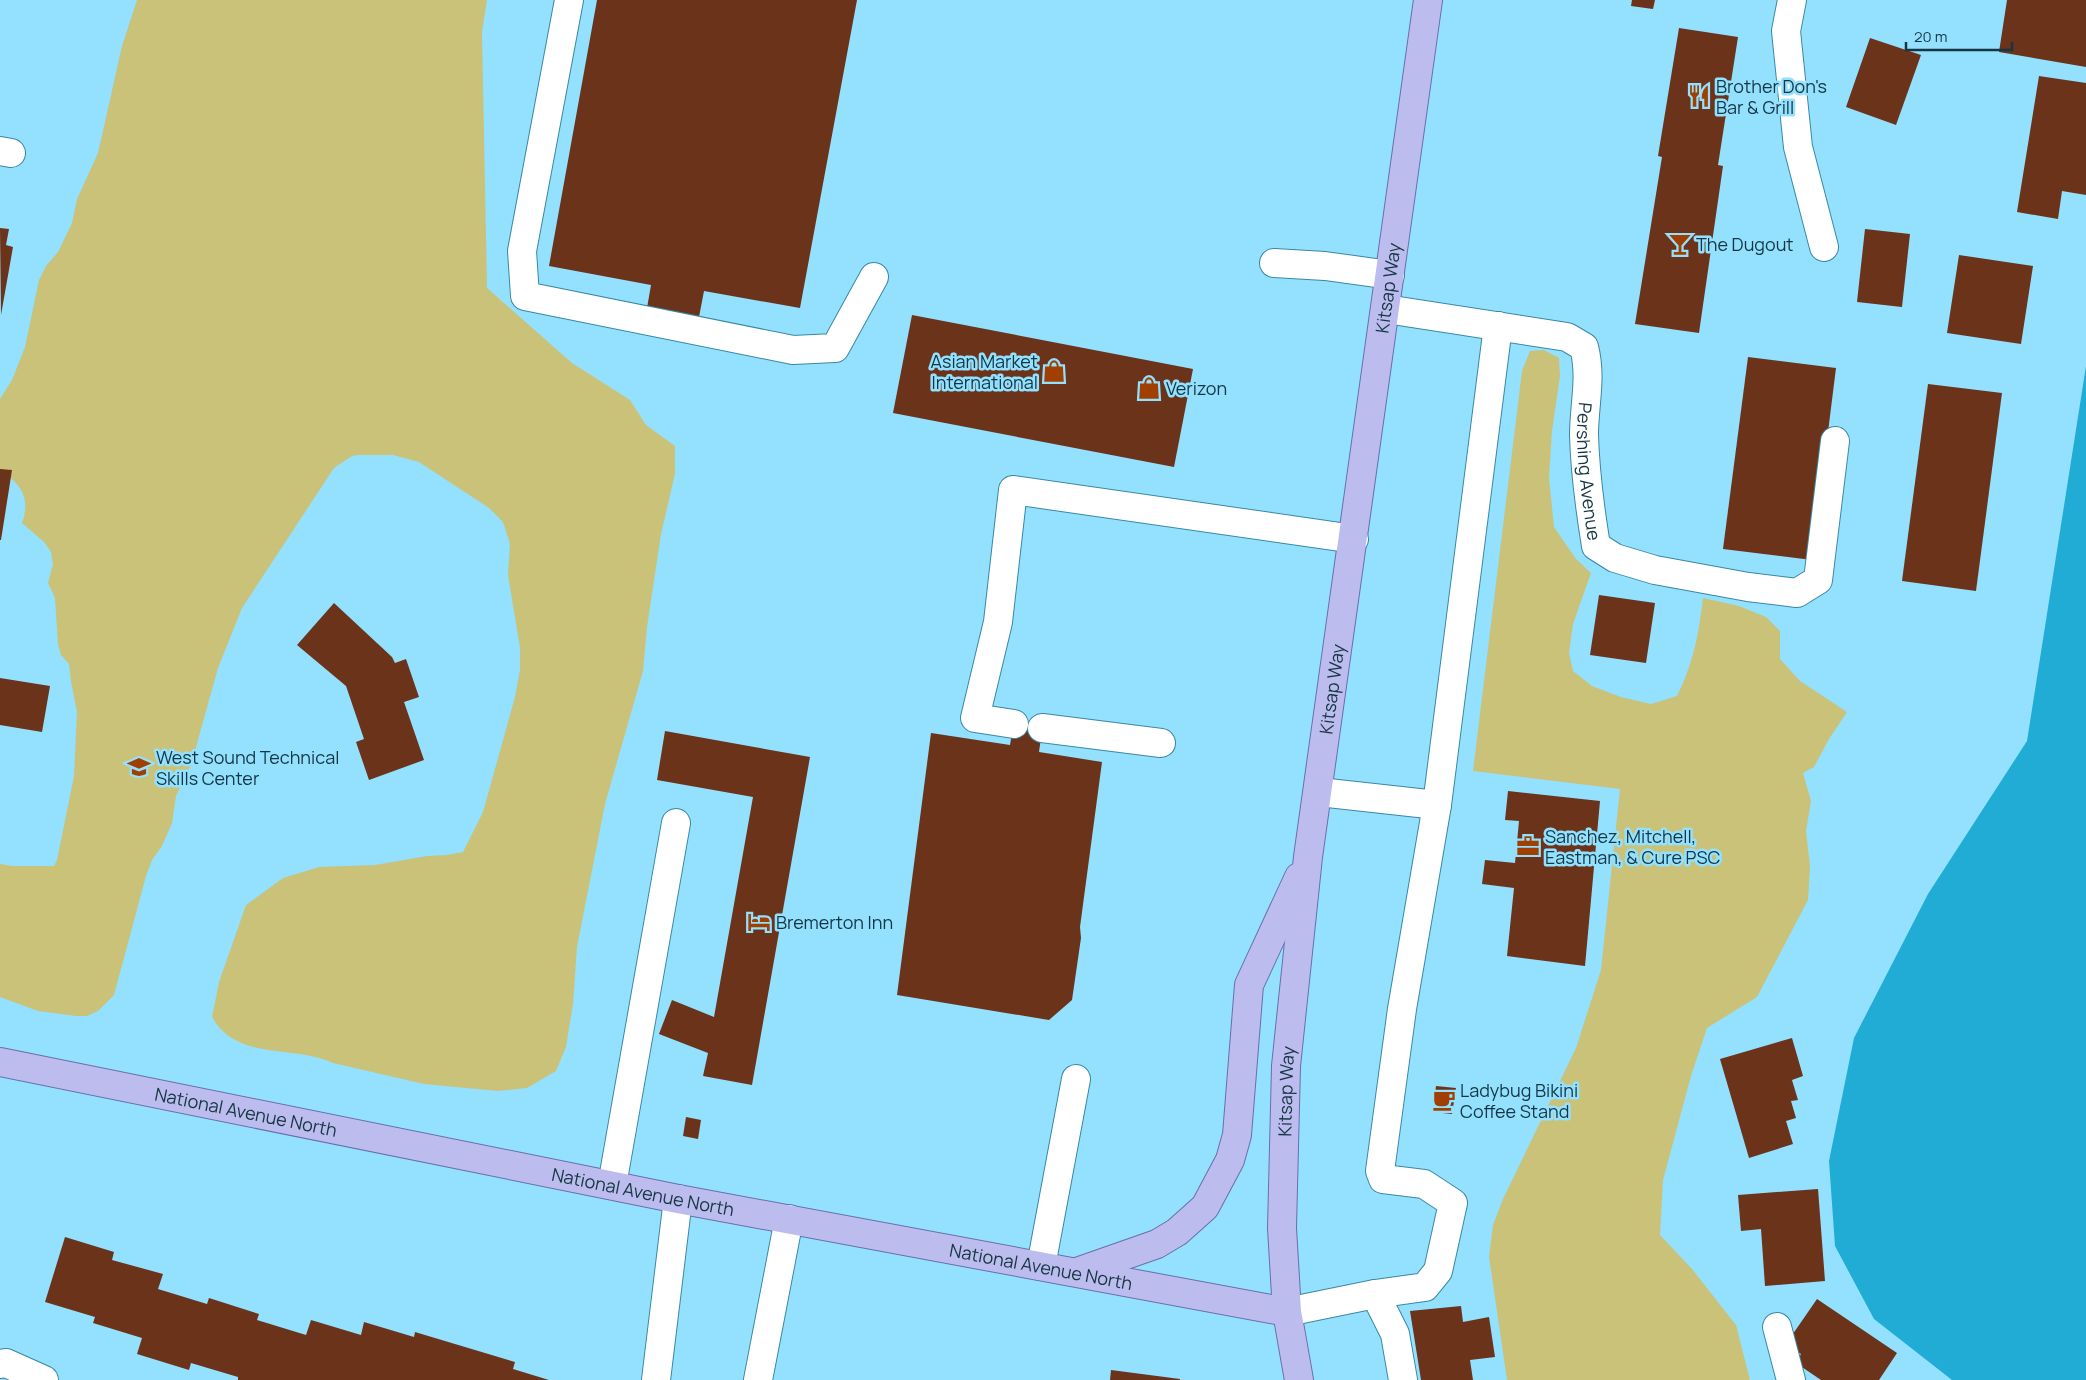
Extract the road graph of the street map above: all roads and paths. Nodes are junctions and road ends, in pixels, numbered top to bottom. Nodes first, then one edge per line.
1 (569, 0) edge
2 (1428, 0) edge
3 (1792, 0) edge
4 (1824, 248) dead end
5 (1274, 263) dead end
6 (1390, 275) junction
7 (874, 277) dead end
8 (1386, 309) junction
9 (1498, 326) junction
10 (1835, 442) dead end
11 (1354, 539) junction
12 (1014, 724) dead end
13 (1042, 728) dead end
14 (1161, 743) dead end
15 (1318, 792) junction
16 (1437, 805) junction
17 (676, 823) dead end
18 (1308, 857) junction
19 (0, 1062) edge
20 (1076, 1080) dead end
21 (612, 1185) junction
22 (678, 1199) junction
23 (789, 1219) junction
24 (1041, 1266) junction
25 (1075, 1272) junction
26 (1375, 1294) junction
27 (1287, 1312) junction
28 (1777, 1327) dead end
29 (0, 1364) edge
30 (44, 1380) edge
31 (656, 1380) edge
32 (758, 1380) edge
33 (1299, 1380) edge
34 (1403, 1380) edge
35 (1791, 1380) edge

1 - 7 street
2 - 6 main road, Kitsap Way
3 - 4 street
5 - 6 street
6 - 8 main road, Kitsap Way
8 - 9 street, Pershing Avenue
8 - 11 main road, Kitsap Way
9 - 10 street, Pershing Avenue
9 - 16 street
11 - 12 street
11 - 15 main road, Kitsap Way
13 - 14 street
15 - 16 street
15 - 18 main road, Kitsap Way
16 - 26 street
17 - 21 street
18 - 25 main road
18 - 27 main road, Kitsap Way
19 - 21 main road, National Avenue North
20 - 24 street
21 - 22 main road, National Avenue North
22 - 23 main road, National Avenue North
22 - 31 street
23 - 24 main road, National Avenue North
23 - 32 street
24 - 25 main road, National Avenue North
25 - 27 main road, National Avenue North
26 - 27 street
26 - 34 street
27 - 33 main road, Kitsap Way
28 - 35 street
29 - 30 street

